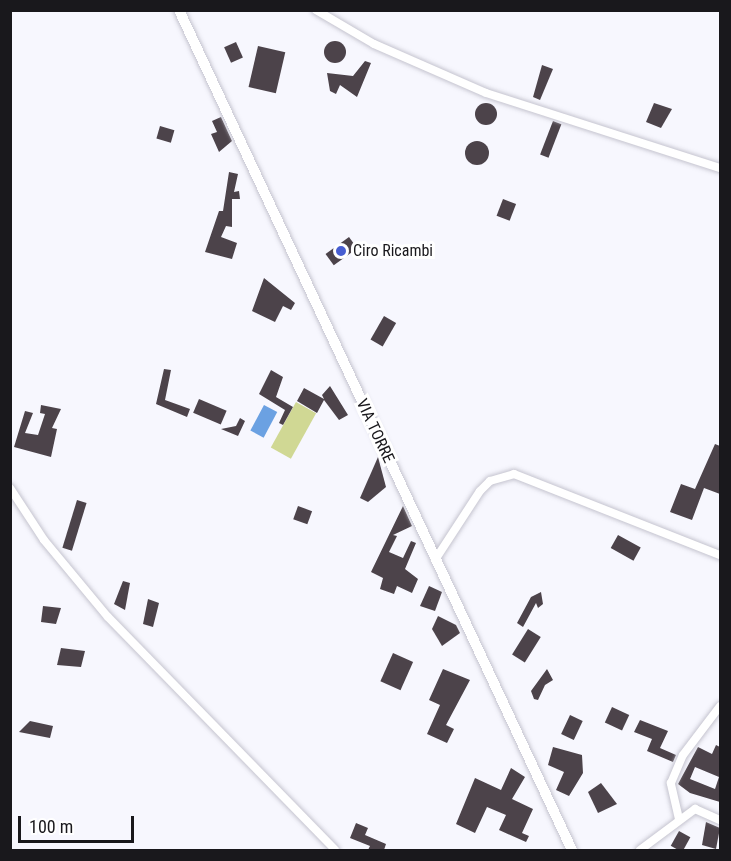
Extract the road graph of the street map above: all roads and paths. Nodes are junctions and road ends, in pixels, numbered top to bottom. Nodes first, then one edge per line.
1 (179, 10) edge
2 (316, 10) edge
3 (720, 168) edge
4 (10, 488) edge
5 (720, 555) edge
6 (435, 560) junction
7 (720, 706) edge
8 (679, 819) junction
9 (720, 820) edge
10 (645, 849) edge
11 (336, 850) edge
12 (572, 850) edge

1 - 6 main road, VIA TORRE
2 - 3 street
4 - 11 street
5 - 6 street
6 - 12 main road, VIA TORRE
7 - 8 street
8 - 9 street
8 - 10 street

